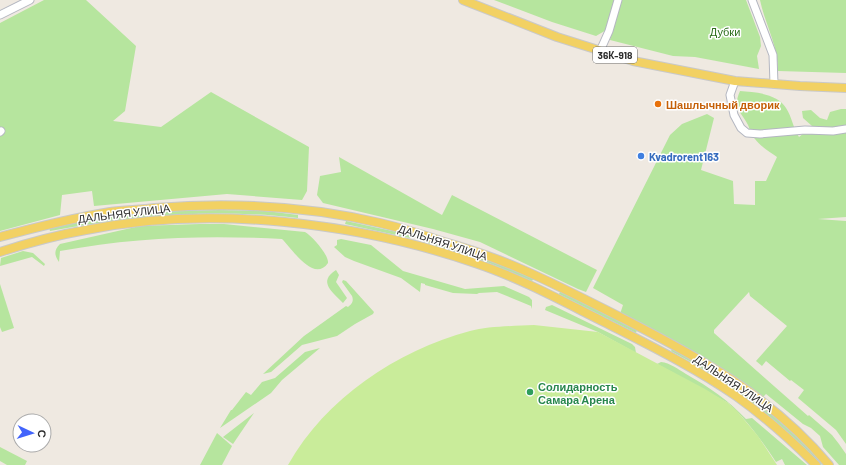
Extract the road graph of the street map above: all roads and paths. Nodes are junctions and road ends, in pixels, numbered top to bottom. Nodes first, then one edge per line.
1 (30, 0) edge
2 (463, 0) edge
3 (618, 0) edge
4 (752, 0) edge
5 (1, 14) edge
6 (600, 50) junction
7 (735, 81) junction
8 (774, 84) junction
9 (846, 88) edge
10 (846, 129) edge
11 (324, 213) junction
12 (323, 226) junction
13 (39, 227) junction
14 (419, 234) junction
15 (0, 237) edge
16 (42, 240) junction
17 (415, 245) junction
18 (0, 252) edge
19 (550, 282) junction
20 (544, 293) junction
21 (660, 337) junction
22 (653, 348) junction
23 (816, 465) edge
24 (829, 465) edge

1 - 5 street
2 - 6 main road, 36К-918
3 - 6 street
4 - 8 street
6 - 7 main road, 36К-918
7 - 8 main road, 36К-918
7 - 10 street
8 - 9 main road, 36К-918
11 - 12 main road
11 - 13 main road, ДАЛЬНЯЯ УЛИЦА
11 - 14 main road, ДАЛЬНЯЯ УЛИЦА
12 - 16 main road, ДАЛЬНЯЯ УЛИЦА
12 - 17 main road, ДАЛЬНЯЯ УЛИЦА
13 - 15 main road, ДАЛЬНЯЯ УЛИЦА
13 - 16 main road
14 - 17 main road
14 - 19 main road, ДАЛЬНЯЯ УЛИЦА
16 - 18 main road, ДАЛЬНЯЯ УЛИЦА
17 - 20 main road, ДАЛЬНЯЯ УЛИЦА
19 - 20 main road
19 - 21 main road, ДАЛЬНЯЯ УЛИЦА
20 - 22 main road, ДАЛЬНЯЯ УЛИЦА
21 - 22 main road
21 - 24 main road, ДАЛЬНЯЯ УЛИЦА
22 - 23 main road, ДАЛЬНЯЯ УЛИЦА

